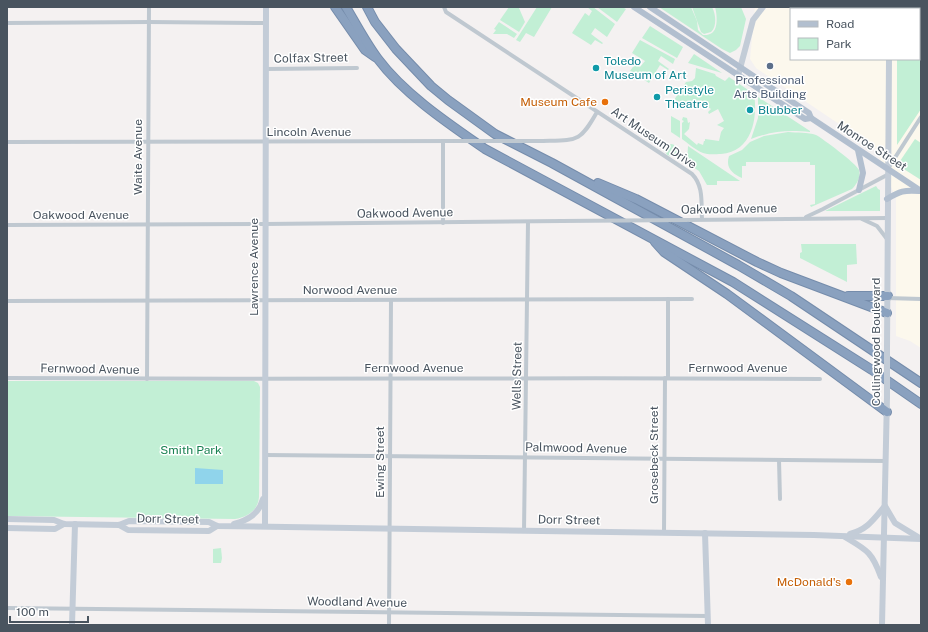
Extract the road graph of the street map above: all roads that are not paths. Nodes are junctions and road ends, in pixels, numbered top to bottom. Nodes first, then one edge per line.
1 (149, 7) edge
2 (266, 7) edge
3 (335, 7) edge
4 (346, 7) edge
5 (366, 7) edge
6 (444, 7) edge
7 (634, 7) edge
8 (650, 7) edge
9 (761, 8) edge
10 (149, 22) junction
11 (266, 22) junction
12 (7, 23) edge
13 (378, 59) junction
14 (889, 60) edge
15 (741, 67) junction
16 (357, 68) dead end
17 (266, 69) junction
18 (738, 76) junction
19 (597, 112) junction
20 (921, 117) edge
21 (811, 118) junction
22 (7, 142) edge
23 (148, 142) junction
24 (266, 142) junction
25 (443, 142) junction
26 (858, 150) junction
27 (552, 163) junction
28 (888, 172) junction
29 (859, 190) junction
30 (920, 191) edge
31 (888, 199) junction
32 (803, 218) junction
33 (858, 218) junction
34 (888, 218) junction
35 (702, 219) junction
36 (528, 222) junction
37 (443, 223) junction
38 (148, 224) junction
39 (265, 224) junction
40 (7, 225) edge
41 (652, 239) junction
42 (888, 240) junction
43 (842, 296) junction
44 (888, 297) junction
45 (527, 299) junction
46 (668, 299) junction
47 (692, 299) dead end
48 (921, 299) edge
49 (391, 300) junction
50 (7, 301) edge
51 (148, 301) junction
52 (265, 301) junction
53 (887, 312) junction
54 (7, 378) edge
55 (391, 378) junction
56 (527, 378) junction
57 (666, 378) junction
58 (147, 379) junction
59 (265, 379) junction
60 (820, 379) dead end
61 (921, 383) edge
62 (921, 404) edge
63 (887, 412) junction
64 (265, 455) junction
65 (391, 456) junction
66 (525, 458) junction
67 (664, 459) junction
68 (779, 460) junction
69 (886, 461) junction
70 (265, 494) junction
71 (780, 499) dead end
72 (885, 506) junction
73 (7, 519) edge
74 (64, 524) junction
75 (75, 524) junction
76 (225, 526) junction
77 (265, 526) junction
78 (7, 528) edge
79 (390, 529) junction
80 (524, 531) junction
81 (664, 533) junction
82 (705, 533) junction
83 (843, 536) junction
84 (884, 538) junction
85 (921, 539) edge
86 (882, 581) junction
87 (7, 608) edge
88 (73, 608) junction
89 (389, 613) junction
90 (708, 616) junction
91 (72, 625) edge
92 (389, 625) edge
93 (708, 625) edge
94 (882, 625) edge

1 - 10 street, Waite Avenue
2 - 11 main road, Lawrence Avenue
3 - 13 highway
4 - 13 highway
5 - 27 highway
6 - 19 street, Art Museum Drive
7 - 18 main road, Monroe Street
8 - 15 main road, Monroe Street
9 - 15 main road
10 - 11 street
10 - 12 street
10 - 23 street, Waite Avenue
11 - 17 main road, Lawrence Avenue
13 - 41 highway
14 - 28 main road, Collingwood Boulevard
15 - 18 main road
15 - 21 main road, Monroe Street
16 - 17 street, Colfax Street
17 - 24 main road, Lawrence Avenue
18 - 21 main road, Monroe Street
19 - 25 street, Lincoln Avenue, bridge
19 - 35 street, Art Museum Drive
20 - 28 street
21 - 26 main road, Monroe Street
22 - 23 street, Lincoln Avenue
23 - 24 street, Lincoln Avenue
23 - 38 street, Waite Avenue
24 - 25 street, Lincoln Avenue
24 - 39 main road, Lawrence Avenue
25 - 37 street
26 - 28 main road, Monroe Street
26 - 29 main road
27 - 43 highway
27 - 61 highway
28 - 29 street, Oakwood Avenue
28 - 30 main road, Monroe Street
28 - 31 main road, Collingwood Boulevard
29 - 32 street, Oakwood Avenue
30 - 31 main road
31 - 34 main road, Collingwood Boulevard
32 - 33 street, Oakwood Avenue
32 - 35 street, Oakwood Avenue
33 - 34 street, Oakwood Avenue
33 - 42 street, Oakwood Avenue
34 - 42 main road, Collingwood Boulevard
35 - 36 street, Oakwood Avenue, bridge
36 - 37 street, Oakwood Avenue
36 - 45 street, Wells Street
37 - 39 street, Oakwood Avenue
38 - 39 street, Oakwood Avenue
38 - 40 street, Oakwood Avenue
38 - 51 street, Waite Avenue
39 - 52 main road, Lawrence Avenue
41 - 62 highway
41 - 63 highway
42 - 44 main road, Collingwood Boulevard
43 - 44 highway
43 - 53 highway
44 - 48 street
44 - 53 main road, Collingwood Boulevard
45 - 46 street, Norwood Avenue
45 - 49 street, Norwood Avenue
45 - 56 street, Wells Street
46 - 47 street, Norwood Avenue
46 - 57 street, Grosebeck Street
49 - 52 street, Norwood Avenue
49 - 55 street, Ewing Street
50 - 51 street, Norwood Avenue
51 - 52 street, Norwood Avenue
51 - 58 street, Waite Avenue
52 - 59 main road, Lawrence Avenue
53 - 63 main road, Collingwood Boulevard, bridge
54 - 58 street, Fernwood Avenue
55 - 56 street, Fernwood Avenue
55 - 59 street, Fernwood Avenue
55 - 65 street, Ewing Street
56 - 57 street, Fernwood Avenue
56 - 66 street, Wells Street
57 - 60 street, Fernwood Avenue
57 - 67 street, Grosebeck Street
58 - 59 street, Fernwood Avenue
59 - 64 main road, Lawrence Avenue
63 - 69 main road, Collingwood Boulevard
64 - 65 street, Palmwood Avenue
64 - 70 main road, Lawrence Avenue
65 - 66 street, Palmwood Avenue
65 - 79 street, Ewing Street
66 - 67 street, Palmwood Avenue
66 - 80 street, Wells Street
67 - 68 street, Palmwood Avenue
67 - 81 street, Grosebeck Street
68 - 69 street, Palmwood Avenue
68 - 71 street
69 - 72 main road, Collingwood Boulevard
70 - 76 main road
70 - 77 main road, Lawrence Avenue
72 - 83 main road
72 - 84 main road, Collingwood Boulevard
72 - 85 main road
73 - 74 main road, Dorr Street
74 - 75 main road, Dorr Street
74 - 78 main road, Dorr Street
75 - 76 main road, Dorr Street
75 - 88 main road
76 - 77 main road, Dorr Street
77 - 79 main road, Dorr Street
79 - 80 main road, Dorr Street
79 - 89 street, Ewing Street
80 - 81 main road, Dorr Street
81 - 82 main road, Dorr Street
82 - 83 main road, Dorr Street
82 - 90 main road
83 - 84 main road, Dorr Street
83 - 86 main road
84 - 85 main road, Dorr Street
84 - 86 main road, Collingwood Boulevard
86 - 94 main road, Collingwood Boulevard
87 - 88 street, Woodland Avenue
88 - 89 street, Woodland Avenue
88 - 91 main road
89 - 90 street, Woodland Avenue
89 - 92 street, Ewing Street
90 - 93 main road

